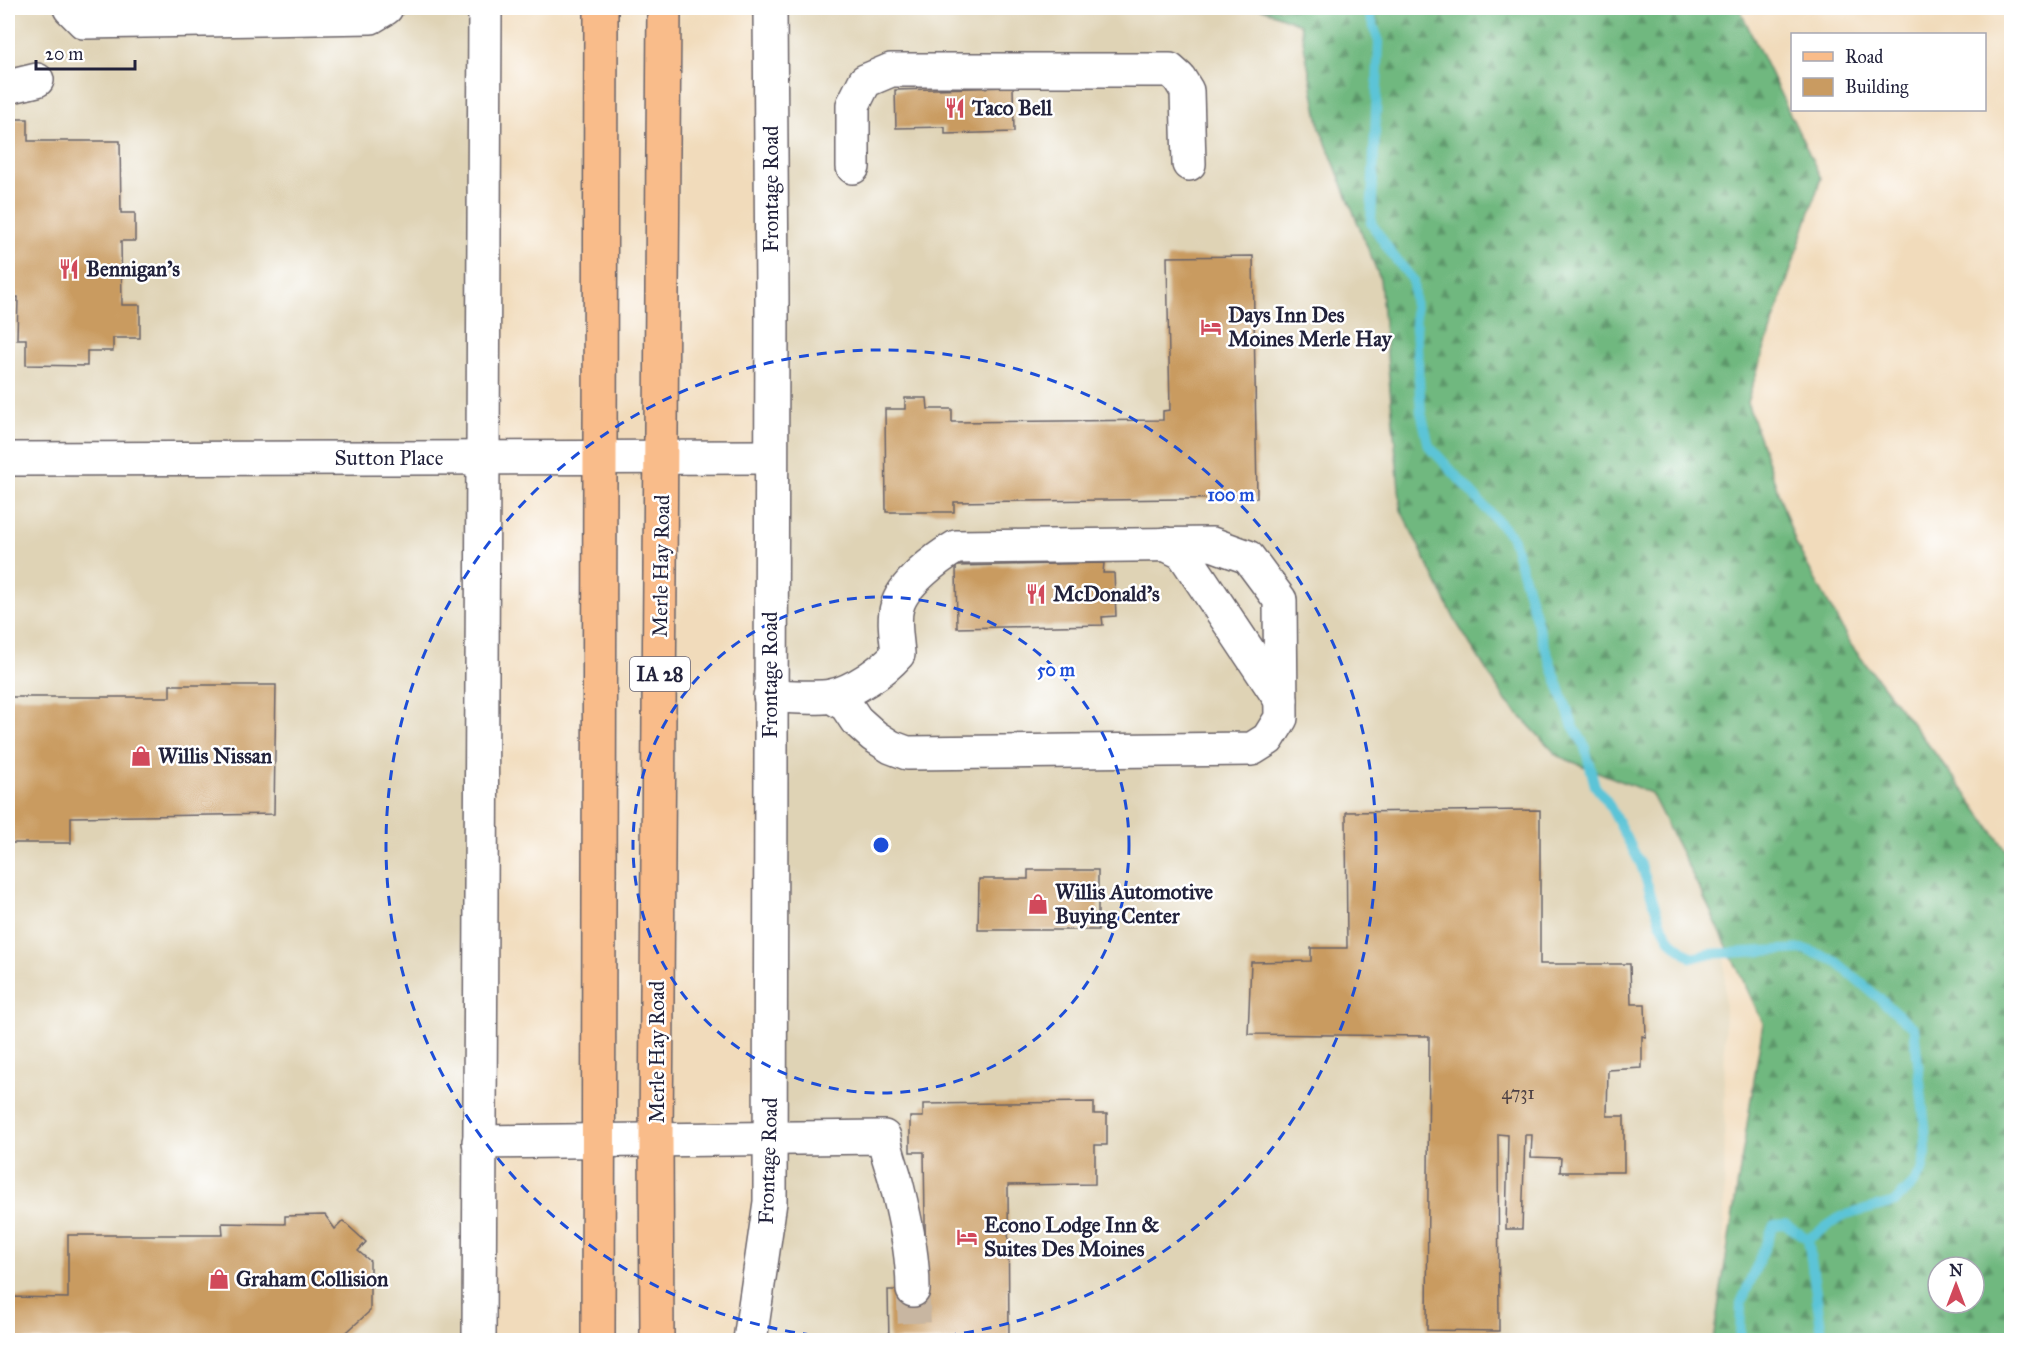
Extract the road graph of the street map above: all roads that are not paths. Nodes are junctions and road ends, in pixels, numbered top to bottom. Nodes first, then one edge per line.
1 (70, 8) edge
2 (386, 8) edge
3 (485, 8) edge
4 (601, 8) edge
5 (664, 8) edge
6 (770, 8) edge
7 (1189, 164) dead end
8 (853, 167) dead end
9 (770, 457) junction
10 (482, 458) junction
11 (601, 458) junction
12 (662, 458) junction
13 (8, 459) edge
14 (1165, 544) junction
15 (770, 696) junction
16 (831, 696) junction
17 (1281, 700) junction
18 (770, 1137) junction
19 (656, 1139) junction
20 (598, 1140) junction
21 (479, 1142) junction
22 (913, 1290) tunnel mouth
23 (479, 1341) edge
24 (598, 1341) edge
25 (657, 1341) edge
26 (750, 1341) edge

1 - 2 street
3 - 10 street
4 - 11 main road, IA 28
5 - 12 main road, Merle Hay Road / IA 28
6 - 9 street, Frontage Road
7 - 8 street
9 - 12 street, Sutton Place
9 - 15 street, Frontage Road
10 - 11 street, Sutton Place
10 - 13 street, Sutton Place
10 - 21 street
11 - 12 street, Sutton Place
11 - 20 main road, IA 28
12 - 19 main road, Merle Hay Road / IA 28
14 - 16 street
14 - 17 street
14 - 17 street
15 - 16 street
15 - 18 street, Frontage Road
16 - 17 street
18 - 19 street
18 - 22 street
18 - 26 street, Frontage Road
19 - 20 street
19 - 25 main road, Merle Hay Road / IA 28
20 - 21 street
20 - 24 main road, IA 28
21 - 23 street

